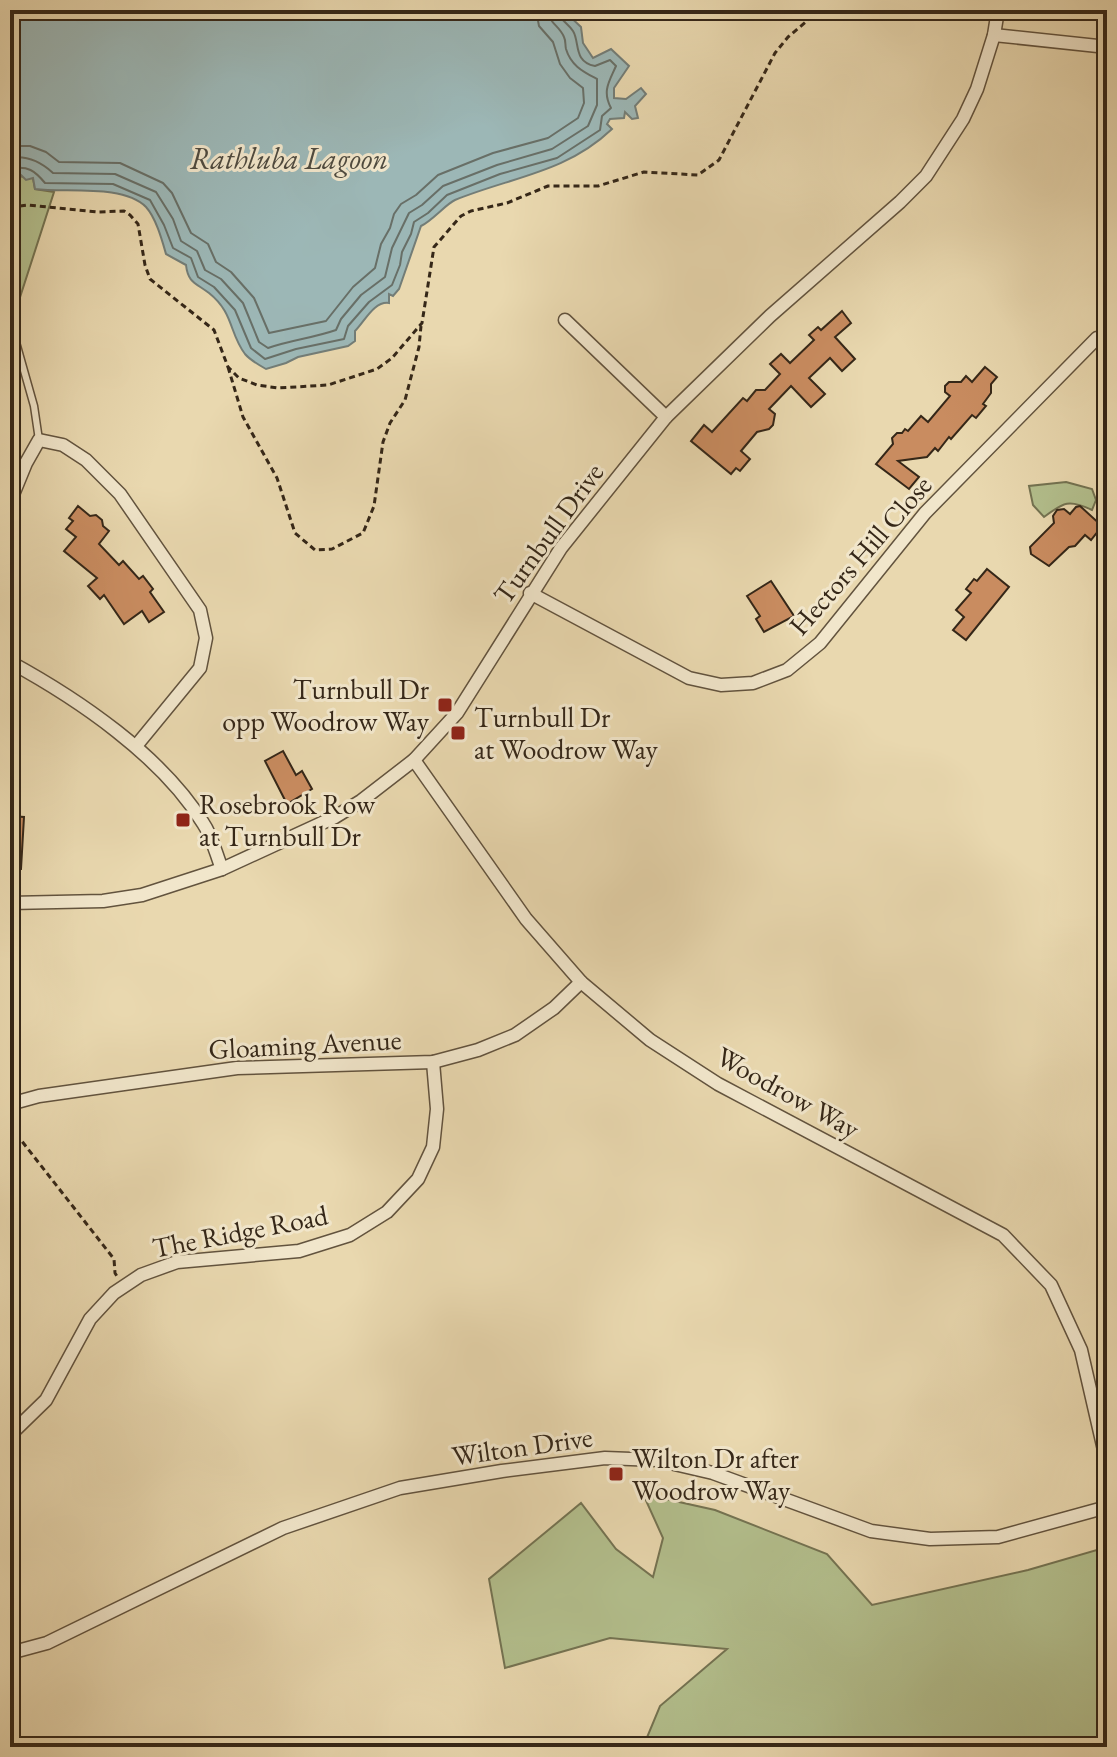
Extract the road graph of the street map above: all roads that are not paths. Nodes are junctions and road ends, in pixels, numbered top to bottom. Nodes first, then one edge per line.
1 (998, 10) edge
2 (994, 35) junction
3 (1107, 47) edge
4 (565, 320) dead end
5 (10, 321) edge
6 (1097, 338) dead end
7 (666, 417) junction
8 (39, 440) junction
9 (10, 502) edge
10 (530, 593) junction
11 (10, 662) edge
12 (136, 746) junction
13 (414, 760) junction
14 (222, 869) junction
15 (10, 903) edge
16 (581, 982) junction
17 (433, 1062) junction
18 (10, 1104) edge
19 (10, 1435) edge
20 (1107, 1463) edge
21 (1107, 1507) edge
22 (10, 1653) edge

1 - 2 street, Turnbull Drive
2 - 3 street
2 - 7 street, Turnbull Drive
4 - 7 street
5 - 8 lane
6 - 10 street, Hectors Hill Close
7 - 10 street, Turnbull Drive
8 - 9 street
8 - 12 street
10 - 13 street, Turnbull Drive
11 - 12 street
12 - 14 street
13 - 14 street, Turnbull Drive
13 - 16 street, Woodrow Way
14 - 15 street, Turnbull Drive
16 - 17 street, Gloaming Avenue
16 - 20 street, Woodrow Way
17 - 18 street, Gloaming Avenue
17 - 19 street, The Ridge Road
21 - 22 street, Wilton Drive

